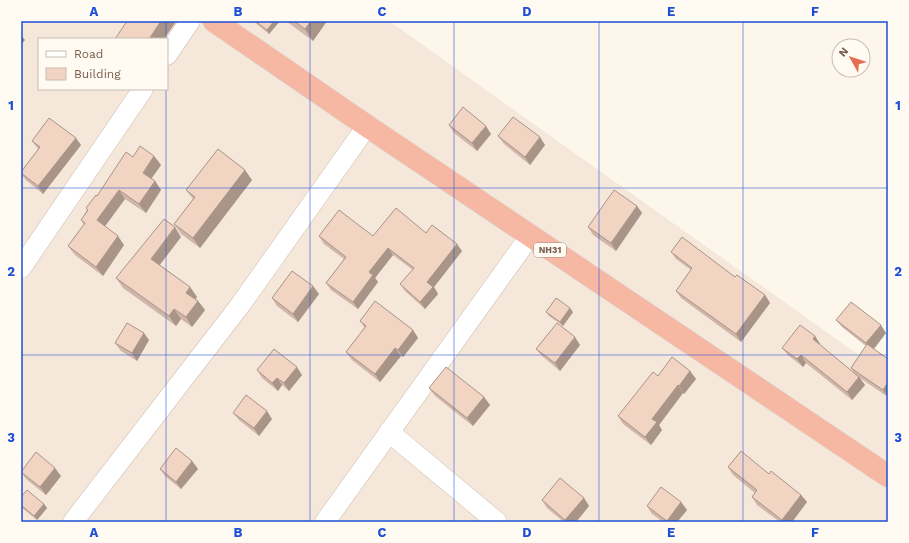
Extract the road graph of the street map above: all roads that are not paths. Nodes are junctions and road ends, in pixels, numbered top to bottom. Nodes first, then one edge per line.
1 (190, 21) edge
2 (226, 24) edge
3 (168, 53) edge
4 (142, 90) edge
5 (367, 126) junction
6 (530, 236) junction
7 (21, 268) edge
8 (389, 432) junction
9 (888, 476) edge
10 (73, 522) edge
11 (324, 522) edge
12 (497, 522) edge

1 - 3 street
2 - 5 highway, NH31
4 - 7 street
5 - 6 highway, NH31
5 - 10 street
6 - 8 street
6 - 9 highway, NH31
8 - 11 street
8 - 12 street

